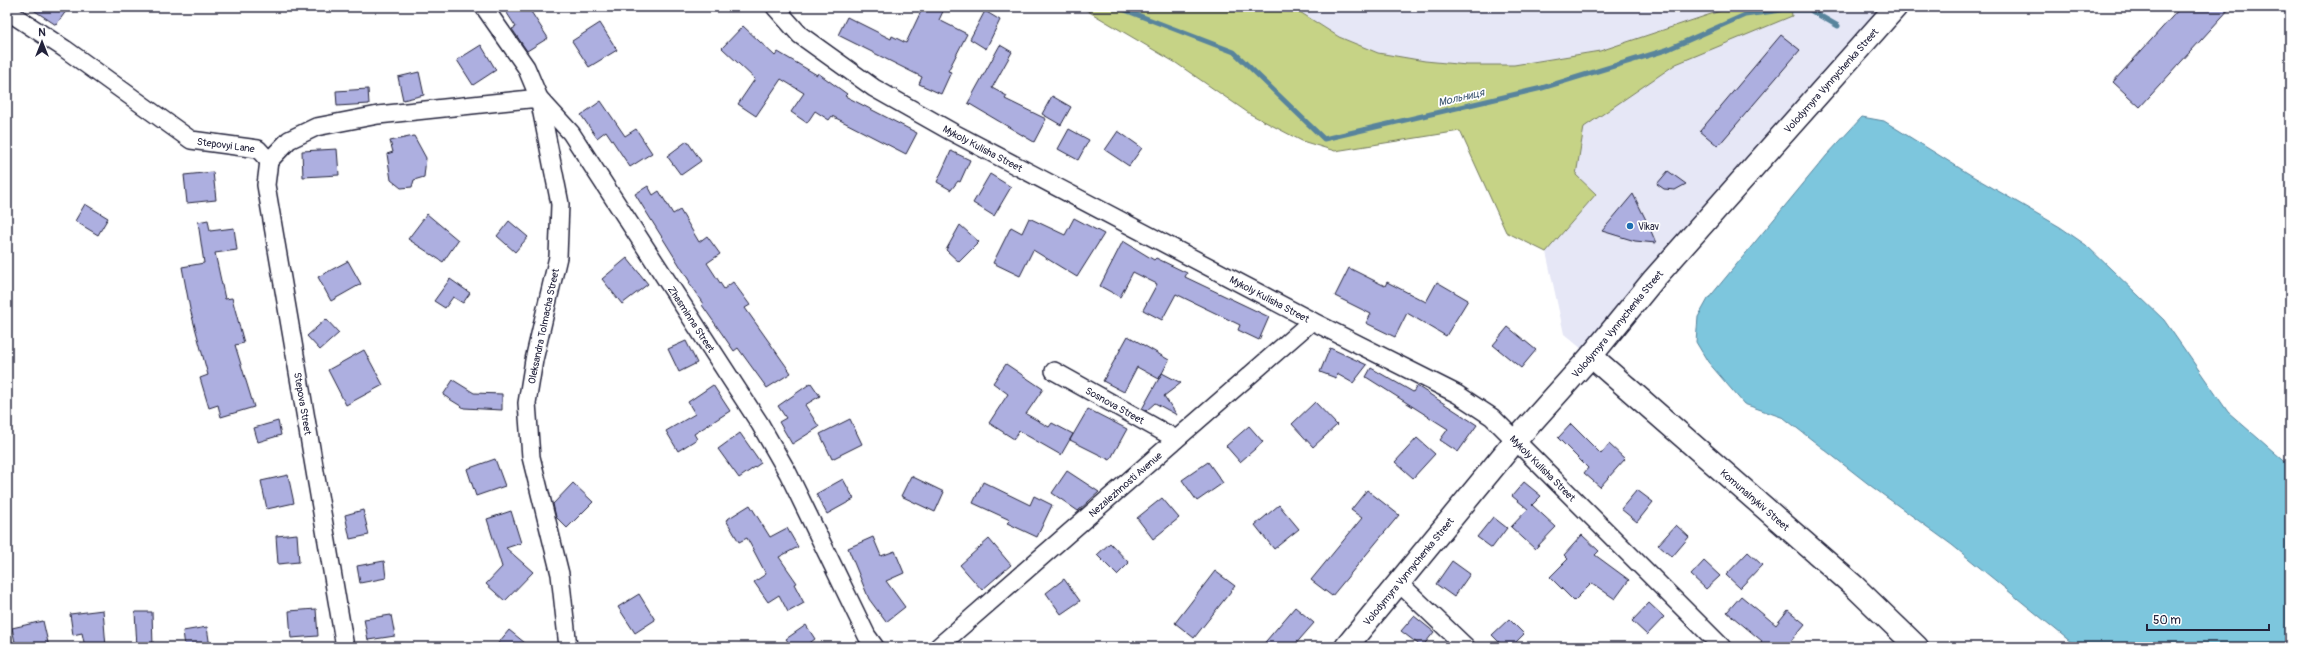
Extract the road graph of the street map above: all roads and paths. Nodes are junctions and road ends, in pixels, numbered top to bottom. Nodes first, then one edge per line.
1 (484, 7) edge
2 (775, 7) edge
3 (1896, 7) edge
4 (7, 11) edge
5 (539, 98) junction
6 (269, 161) junction
7 (1312, 321) junction
8 (1591, 356) junction
9 (1054, 371) dead end
10 (1176, 439) junction
11 (1515, 441) junction
12 (1398, 582) junction
13 (344, 647) edge
14 (568, 647) edge
15 (875, 647) edge
16 (938, 647) edge
17 (1346, 647) edge
18 (1466, 647) edge
19 (1722, 647) edge
20 (1917, 647) edge

1 - 5 street, Zhasminna Street
2 - 7 street, Mykoly Kulisha Street
3 - 8 main road, Volodymyra Vynnychenka Street
4 - 6 street, Stepovyi Lane
5 - 6 street
5 - 14 street, Oleksandra Tolmacha Street
5 - 15 street, Zhasminna Street
6 - 13 street, Stepova Street
7 - 10 street, Nezalezhnosti Avenue
7 - 11 street, Mykoly Kulisha Street
8 - 11 main road, Volodymyra Vynnychenka Street
8 - 20 main road, Komunalnykiv Street
9 - 10 street, Sosnova Street
10 - 16 street, Nezalezhnosti Avenue
11 - 12 main road, Volodymyra Vynnychenka Street
11 - 19 street, Mykoly Kulisha Street
12 - 17 main road, Volodymyra Vynnychenka Street
12 - 18 street

